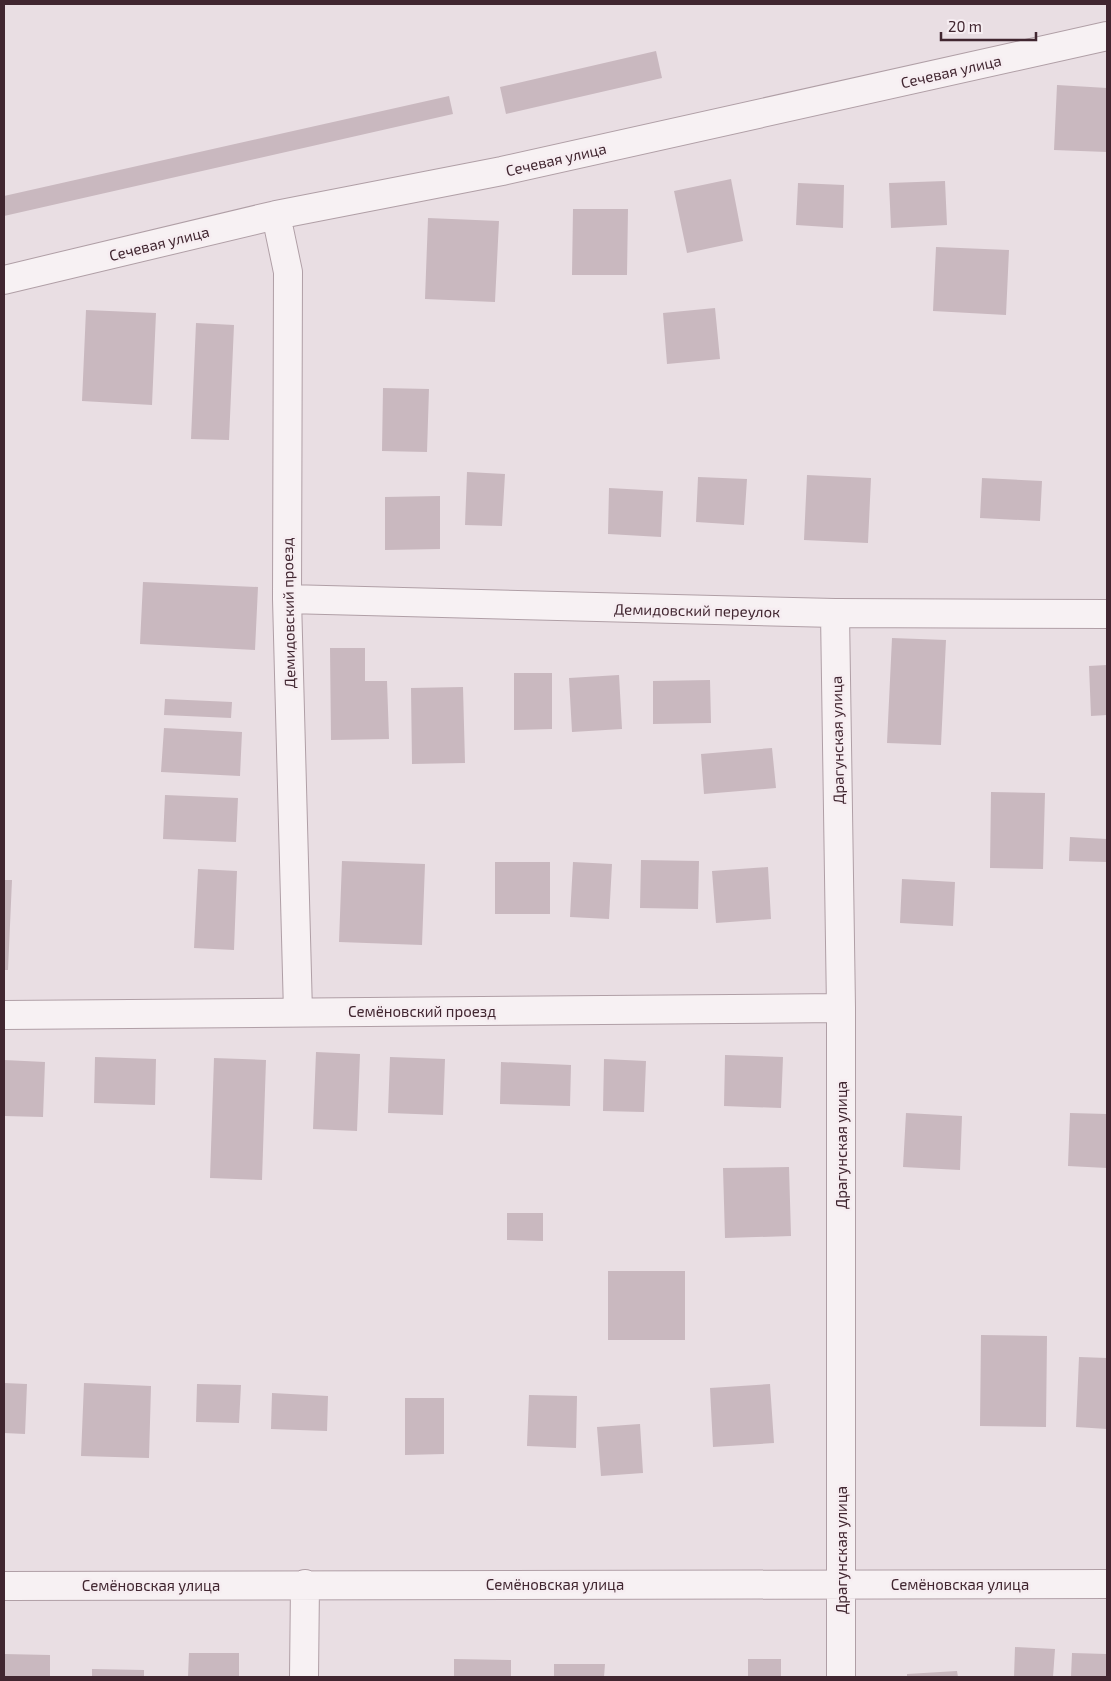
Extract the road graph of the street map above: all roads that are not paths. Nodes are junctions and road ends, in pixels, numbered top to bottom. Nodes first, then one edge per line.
1 (1107, 36) edge
2 (276, 215) junction
3 (4, 280) edge
4 (287, 599) junction
5 (834, 613) junction
6 (1107, 614) edge
7 (841, 1008) junction
8 (298, 1012) junction
9 (4, 1015) edge
10 (305, 1584) junction
11 (841, 1584) junction
12 (1107, 1584) edge
13 (4, 1586) edge
14 (304, 1677) edge
15 (841, 1677) edge

1 - 2 street, Сечевая улица
2 - 3 street, Сечевая улица
2 - 4 street, Демидовский проезд
4 - 5 street, Демидовский переулок
4 - 8 street, Демидовский проезд
5 - 6 street, Демидовский переулок
5 - 7 street, Драгунская улица
7 - 8 street, Семёновский проезд
7 - 11 street, Драгунская улица
8 - 9 street, Семёновский проезд
10 - 11 street, Семёновская улица
10 - 13 street, Семёновская улица
10 - 14 street
11 - 12 street, Семёновская улица
11 - 15 street, Драгунская улица

